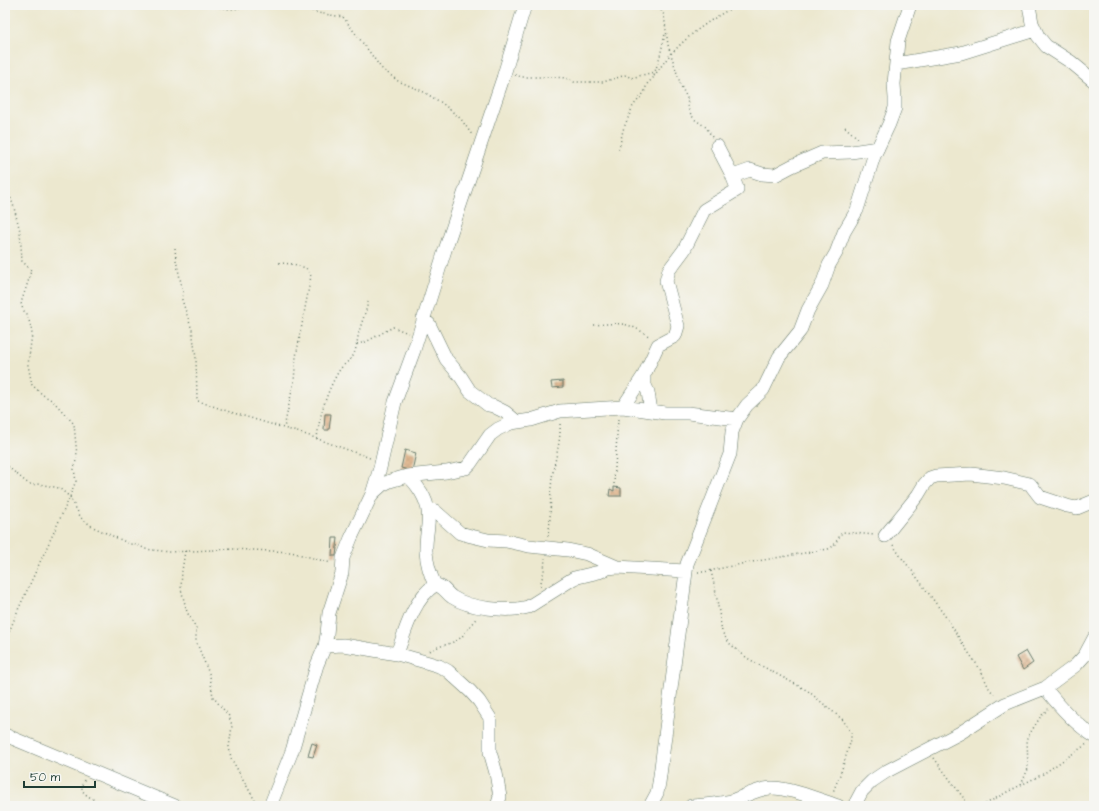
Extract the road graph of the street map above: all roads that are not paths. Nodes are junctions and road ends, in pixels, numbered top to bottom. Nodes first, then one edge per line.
1 (525, 5) edge
2 (910, 5) edge
3 (1028, 5) edge
4 (1035, 30) junction
5 (896, 64) junction
6 (1094, 81) edge
7 (716, 146) road end
8 (878, 148) junction
9 (733, 176) junction
10 (424, 319) junction
11 (644, 376) junction
12 (621, 407) junction
13 (651, 411) junction
14 (737, 419) junction
15 (517, 422) junction
16 (407, 476) junction
17 (372, 494) junction
18 (1094, 501) edge
19 (429, 510) junction
20 (885, 536) road end
21 (617, 567) junction
22 (686, 567) junction
23 (435, 586) junction
24 (1094, 638) edge
25 (325, 646) junction
26 (397, 654) junction
27 (1048, 692) junction
28 (6, 736) edge
29 (1091, 740) edge
30 (498, 804) edge
31 (833, 804) edge
32 (175, 806) edge
33 (270, 806) edge
34 (650, 806) edge
35 (691, 806) edge
36 (854, 806) edge

1 - 10 street
2 - 5 street
3 - 4 street
4 - 5 street
4 - 6 street
5 - 8 street
7 - 9 street
8 - 9 street
8 - 14 street
9 - 11 street
10 - 15 street
10 - 17 street
11 - 12 street
11 - 13 street
12 - 13 street
12 - 15 street
13 - 14 street
14 - 22 street
15 - 16 street
16 - 17 street
16 - 19 street
17 - 25 street
18 - 20 street
19 - 21 street
19 - 23 street
21 - 22 street
21 - 23 street
22 - 34 street
23 - 26 street
24 - 27 street
25 - 26 street
25 - 33 street
26 - 30 street
27 - 29 street
27 - 36 street
28 - 32 street
31 - 35 street

